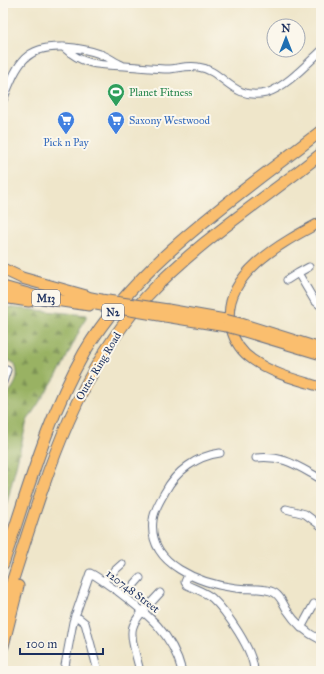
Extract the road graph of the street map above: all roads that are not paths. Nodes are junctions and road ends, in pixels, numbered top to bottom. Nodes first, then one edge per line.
1 (63, 47) junction
2 (81, 48) junction
3 (321, 51) edge
4 (76, 58) junction
5 (126, 66) junction
6 (3, 100) edge
7 (321, 131) edge
8 (321, 154) edge
9 (321, 222) edge
10 (309, 267) dead end
11 (3, 269) edge
12 (298, 273) junction
13 (3, 275) edge
14 (287, 280) dead end
15 (3, 287) edge
16 (3, 297) edge
17 (93, 301) junction
18 (321, 306) edge
19 (241, 327) junction
20 (296, 340) junction
21 (321, 344) edge
22 (321, 348) edge
23 (321, 355) edge
24 (7, 370) dead end
25 (3, 382) edge
26 (321, 387) edge
27 (220, 453) dead end
28 (256, 458) dead end
29 (321, 479) edge
30 (39, 502) junction
31 (286, 509) dead end
32 (321, 526) edge
33 (3, 564) edge
34 (122, 564) dead end
35 (188, 575) junction
36 (140, 578) dead end
37 (103, 581) junction
38 (160, 593) dead end
39 (124, 596) junction
40 (314, 604) dead end
41 (3, 610) edge
42 (143, 611) junction
43 (75, 615) junction
44 (301, 628) junction
45 (320, 637) edge
46 (3, 646) edge
47 (64, 671) edge
48 (98, 671) edge
49 (140, 671) edge
50 (182, 671) edge
51 (254, 671) edge

1 - 2 street
1 - 4 street
1 - 6 street
2 - 4 street
2 - 5 street
3 - 5 street
4 - 5 street
7 - 33 highway, Outer Ring Road / N2
8 - 30 highway, Outer Ring Road / N2
9 - 26 main road
10 - 12 street
11 - 17 highway
12 - 14 street
12 - 18 street
13 - 17 highway, M13
15 - 17 highway, M13
16 - 17 highway
17 - 19 main road, M13, bridge
19 - 20 main road, M13
19 - 23 main road, M13
20 - 21 main road
20 - 22 main road, M13
24 - 25 street
27 - 35 street
28 - 29 street
30 - 41 highway, Outer Ring Road / N2
30 - 46 highway
31 - 32 street
34 - 37 street
35 - 44 street
35 - 51 street
36 - 39 street
37 - 39 street, 120748 Street
37 - 43 street, 120748 Street
38 - 42 street
39 - 42 street, 120748 Street
40 - 44 street
42 - 49 street
42 - 50 street, 120748 Street
43 - 47 street
43 - 48 street
44 - 45 street

